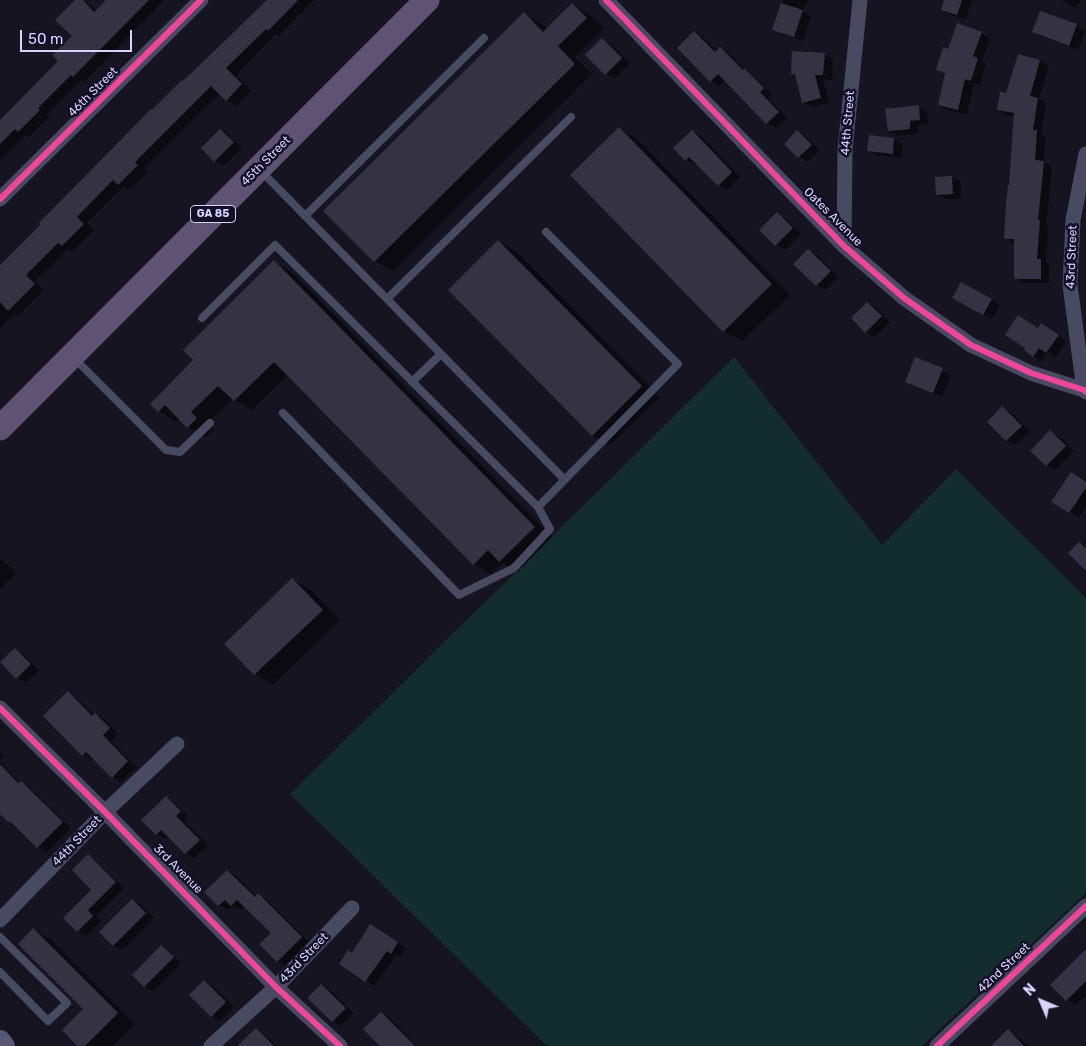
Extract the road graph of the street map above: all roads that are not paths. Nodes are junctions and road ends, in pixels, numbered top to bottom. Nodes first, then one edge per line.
1 (201, 0) edge
2 (427, 0) edge
3 (606, 0) edge
4 (860, 0) edge
5 (484, 38) dead end
6 (571, 117) dead end
7 (1086, 154) edge
8 (259, 169) junction
9 (0, 199) edge
10 (305, 216) junction
11 (546, 232) dead end
12 (844, 246) junction
13 (387, 299) junction
14 (202, 318) dead end
15 (441, 354) junction
16 (72, 356) junction
17 (412, 382) junction
18 (1085, 391) edge
19 (283, 413) dead end
20 (210, 423) dead end
21 (0, 428) edge
22 (564, 479) junction
23 (538, 507) junction
24 (0, 708) edge
25 (177, 744) dead end
26 (105, 812) junction
27 (1086, 906) edge
28 (352, 908) dead end
29 (0, 920) edge
30 (0, 937) edge
31 (0, 972) edge
32 (276, 987) junction
33 (0, 1041) edge
34 (4, 1046) edge
35 (211, 1046) edge
36 (340, 1046) edge
37 (937, 1046) edge

1 - 9 street, 46th Street
2 - 8 main road, 45th Street / GA 85
3 - 12 street, Oates Avenue
4 - 12 street, 44th Street
5 - 10 lane
6 - 13 lane
7 - 18 street, 43rd Street
8 - 10 lane
8 - 16 main road, 45th Street / GA 85
10 - 13 lane
11 - 22 lane
12 - 18 street, Oates Avenue
13 - 15 lane
14 - 17 lane
15 - 17 lane
15 - 22 lane
16 - 20 lane
16 - 21 main road, 45th Street / GA 85
17 - 23 lane
19 - 23 lane
22 - 23 lane
24 - 26 street, 3rd Avenue
25 - 26 street, 44th Street
26 - 29 street, 44th Street
26 - 32 street, 3rd Avenue
27 - 37 street, 42nd Street
28 - 32 street, 43rd Street
30 - 31 lane
32 - 35 street, 43rd Street
32 - 36 street, 3rd Avenue
33 - 34 main road

